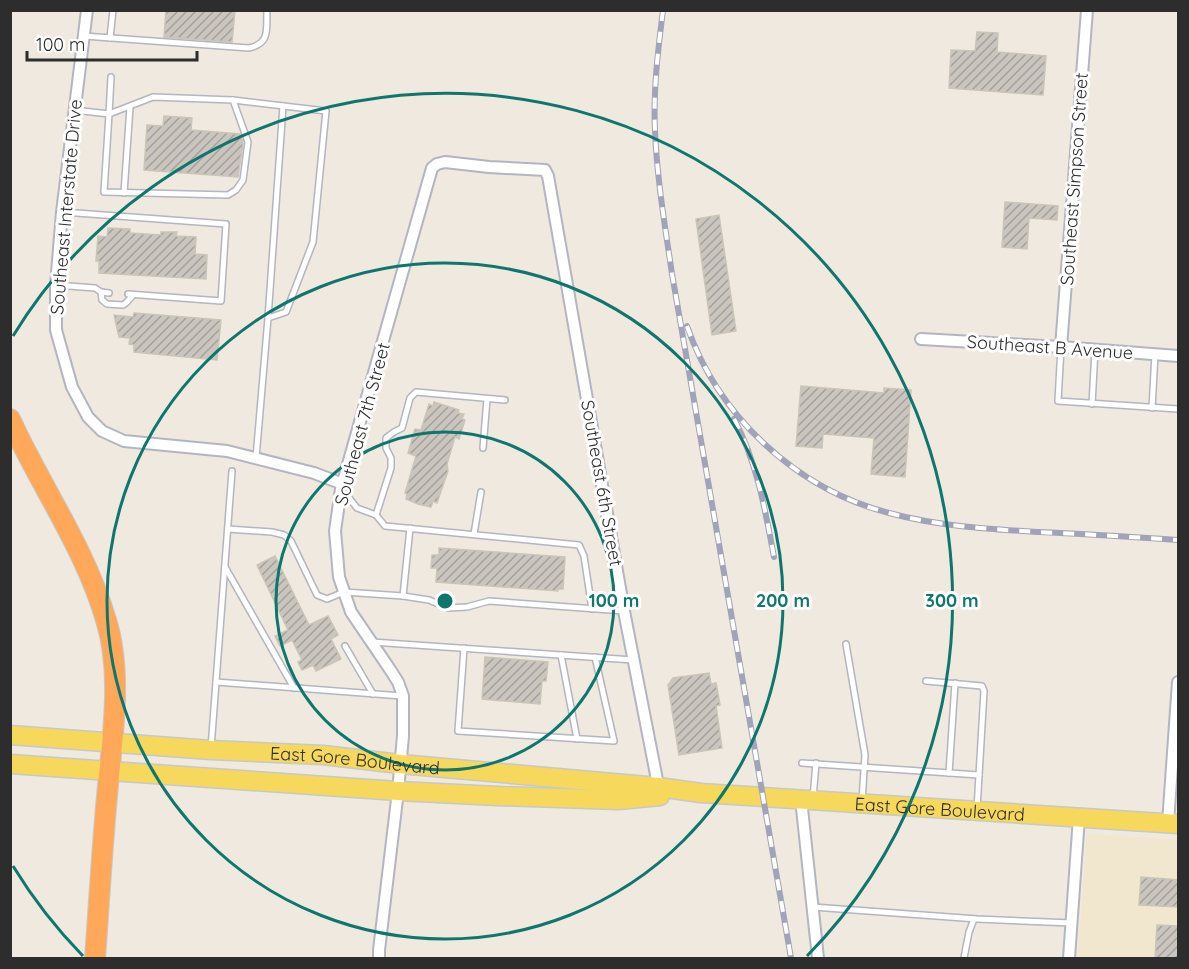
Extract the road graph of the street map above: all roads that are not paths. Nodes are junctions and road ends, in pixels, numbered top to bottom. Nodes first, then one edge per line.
1 (87, 10) edge
2 (113, 10) edge
3 (267, 10) edge
4 (1087, 10) edge
5 (84, 36) junction
6 (110, 38) junction
7 (111, 77) dead end
8 (233, 100) junction
9 (283, 105) junction
10 (130, 107) junction
11 (74, 110) junction
12 (109, 114) junction
13 (445, 162) joint
14 (124, 193) junction
15 (62, 212) junction
16 (56, 285) junction
17 (101, 292) junction
18 (109, 293) dead end
19 (268, 318) junction
20 (921, 339) dead end
21 (1061, 347) junction
22 (1095, 350) junction
23 (1155, 354) junction
24 (1179, 356) edge
25 (487, 399) junction
26 (505, 400) dead end
27 (1092, 404) junction
28 (1152, 408) junction
29 (1179, 409) edge
30 (10, 419) edge
31 (483, 448) dead end
32 (256, 458) junction
33 (232, 471) dead end
34 (342, 486) junction
35 (481, 492) dead end
36 (376, 515) junction
37 (410, 528) junction
38 (228, 529) junction
39 (474, 534) junction
40 (225, 566) junction
41 (344, 592) junction
42 (403, 596) junction
43 (592, 609) junction
44 (624, 611) junction
45 (370, 642) junction
46 (846, 645) dead end
47 (345, 646) dead end
48 (464, 648) junction
49 (561, 655) junction
50 (595, 657) junction
51 (633, 660) junction
52 (926, 681) dead end
53 (216, 682) junction
54 (1179, 682) edge
55 (955, 683) junction
56 (294, 688) junction
57 (373, 694) junction
58 (404, 696) junction
59 (10, 735) edge
60 (578, 738) junction
61 (111, 743) junction
62 (211, 750) junction
63 (802, 763) dead end
64 (10, 764) edge
65 (400, 764) junction
66 (816, 764) junction
67 (865, 767) junction
68 (109, 771) junction
69 (949, 773) junction
70 (979, 775) junction
71 (209, 778) junction
72 (398, 791) junction
73 (659, 792) junction
74 (807, 799) junction
75 (862, 803) junction
76 (976, 810) junction
77 (1079, 817) junction
78 (1173, 823) edge
79 (812, 907) junction
80 (974, 919) junction
81 (1072, 923) junction
82 (95, 958) edge
83 (379, 958) edge
84 (818, 958) edge
85 (964, 958) edge
86 (1069, 958) edge

1 - 5 street, Southeast Interstate Drive
2 - 6 lane
3 - 6 lane
4 - 21 street, Southeast Simpson Street
5 - 6 lane
5 - 11 street, Southeast Interstate Drive
7 - 12 lane
8 - 9 lane
8 - 10 lane
8 - 14 lane
9 - 19 lane
9 - 19 lane
10 - 12 lane
10 - 14 lane
11 - 12 lane
11 - 15 street, Southeast Interstate Drive
12 - 14 lane
13 - 34 street, Southeast 7th Street
13 - 44 street, Southeast 6th Street
15 - 16 street, Southeast Interstate Drive
15 - 17 lane
16 - 17 lane
16 - 32 street, Southeast Interstate Drive
17 - 18 lane
19 - 32 lane
20 - 21 street, Southeast B Avenue
21 - 22 street, Southeast B Avenue
21 - 27 lane
22 - 23 street, Southeast B Avenue
22 - 27 lane
23 - 24 street, Southeast B Avenue
23 - 28 lane
25 - 26 lane
25 - 31 lane
25 - 36 lane
27 - 28 lane
28 - 29 lane
30 - 61 highway
32 - 34 street, Southeast Interstate Drive
33 - 38 lane
34 - 36 lane
34 - 41 street, Southeast 7th Street
35 - 39 lane
36 - 37 lane
37 - 39 lane
37 - 42 lane
38 - 40 lane
38 - 41 lane
39 - 43 lane
40 - 53 lane
40 - 56 lane
41 - 42 lane
41 - 45 street, Southeast 7th Street
42 - 43 lane
43 - 44 lane
44 - 51 street, Southeast 6th Street
45 - 48 lane
45 - 58 street, Southeast 7th Street
46 - 67 lane
47 - 57 lane
48 - 49 lane
48 - 60 lane
49 - 50 lane
49 - 60 lane
50 - 51 lane
50 - 60 lane
51 - 73 street, Southeast 6th Street
52 - 55 lane
53 - 56 lane
53 - 62 lane
54 - 78 street
55 - 69 lane
55 - 70 lane
56 - 57 lane
57 - 58 lane
58 - 65 street
59 - 61 main road, East Gore Boulevard
61 - 62 main road, East Gore Boulevard
61 - 68 highway
62 - 65 main road, East Gore Boulevard
62 - 71 main road
63 - 66 lane
64 - 68 main road, East Gore Boulevard
65 - 72 street
65 - 73 main road, East Gore Boulevard
66 - 67 lane
66 - 74 lane
67 - 69 lane
67 - 75 lane
68 - 71 main road, East Gore Boulevard
68 - 82 highway
69 - 70 lane
70 - 76 lane
71 - 72 main road, East Gore Boulevard
72 - 73 main road, East Gore Boulevard
72 - 83 street
73 - 74 main road, East Gore Boulevard
74 - 75 main road, East Gore Boulevard
74 - 79 street
75 - 76 main road, East Gore Boulevard
76 - 77 main road, East Gore Boulevard
77 - 78 main road, East Gore Boulevard
77 - 81 street
79 - 80 lane
79 - 84 street
80 - 81 lane
80 - 85 lane
81 - 86 street

